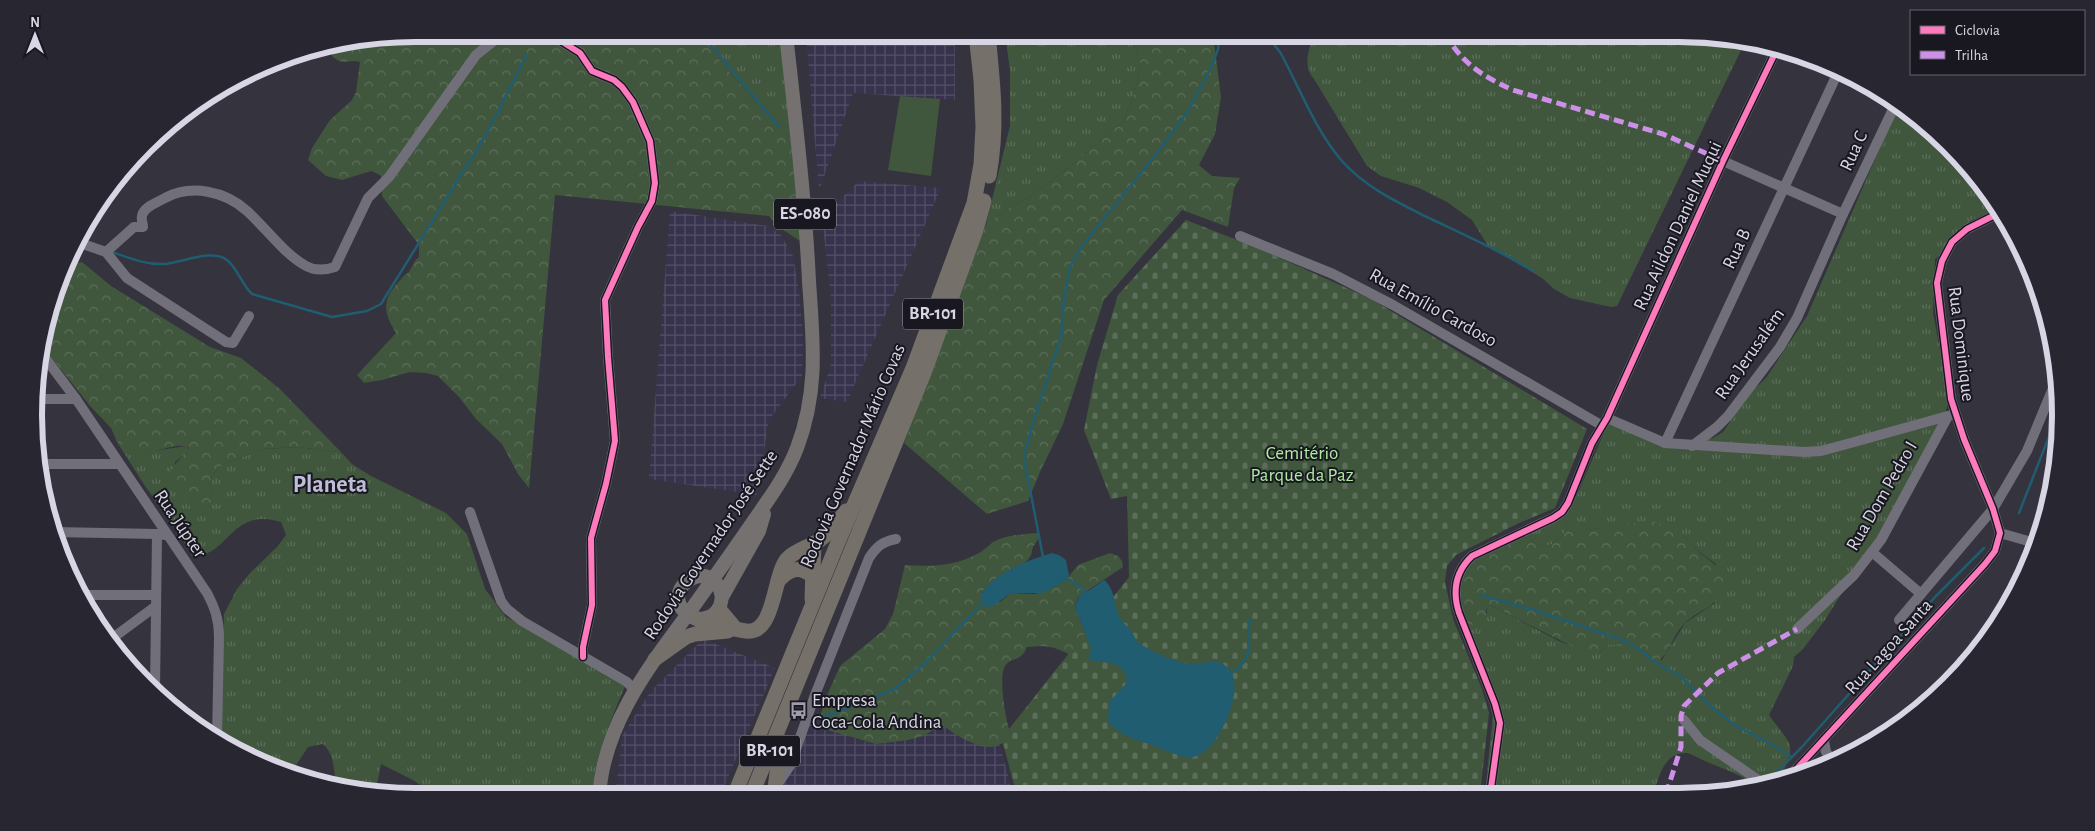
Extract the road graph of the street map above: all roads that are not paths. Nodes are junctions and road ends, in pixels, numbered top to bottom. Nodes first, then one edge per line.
1 (492, 42) edge
2 (563, 42) edge
3 (787, 42) edge
4 (977, 42) edge
5 (989, 42) edge
6 (1774, 55) edge
7 (1836, 77) edge
8 (1893, 109) edge
9 (1723, 161) junction
10 (1785, 188) junction
11 (1843, 214) junction
12 (1994, 215) edge
13 (1240, 236) dead end
14 (84, 244) edge
15 (106, 252) junction
16 (249, 316) dead end
17 (47, 360) edge
18 (2052, 391) edge
19 (43, 399) edge
20 (76, 399) junction
21 (1952, 415) junction
22 (1604, 422) junction
23 (1665, 443) junction
24 (1692, 446) junction
25 (46, 464) edge
26 (119, 464) junction
27 (859, 494) junction
28 (768, 500) junction
29 (1993, 509) junction
30 (470, 512) dead end
31 (61, 532) edge
32 (162, 534) junction
33 (2000, 534) junction
34 (896, 539) dead end
35 (839, 540) junction
36 (818, 541) junction
37 (2030, 542) edge
38 (1872, 552) junction
39 (812, 576) junction
40 (707, 578) junction
41 (777, 582) junction
42 (1920, 594) junction
43 (89, 596) edge
44 (156, 600) junction
45 (721, 603) junction
46 (811, 608) junction
47 (688, 614) junction
48 (1899, 620) dead end
49 (738, 629) junction
50 (1797, 629) dead end
51 (115, 636) edge
52 (813, 645) junction
53 (583, 657) junction
54 (655, 659) junction
55 (155, 682) edge
56 (635, 691) junction
57 (788, 706) junction
58 (1684, 720) dead end
59 (217, 732) edge
60 (1824, 741) junction
61 (1830, 757) edge
62 (783, 766) junction
63 (1796, 770) edge
64 (742, 779) junction
65 (1758, 780) edge
66 (600, 788) edge
67 (738, 788) edge
68 (743, 788) edge
69 (754, 788) edge
70 (776, 788) edge
71 (1491, 788) edge

1 - 15 street
2 - 53 street
3 - 28 main road, Rodovia Governador José Sette / ES-080
4 - 27 highway, Rodovia Governador Mário Covas / BR-101
5 - 52 highway, Rodovia Governador Mário Covas / BR-101
6 - 9 street, Rua Aildon Daniel Muqui
7 - 10 street, Rua B
8 - 11 street, Rua C
9 - 10 street
9 - 22 street, Rua Aildon Daniel Muqui
10 - 11 street
10 - 23 street, Rua B
11 - 24 street, Rua Jerusalém
12 - 21 street, Rua Dominique
13 - 22 street, Rua Emílio Cardoso
14 - 15 street
15 - 16 street
17 - 20 street, Rua Júpter
18 - 29 street
19 - 20 street
20 - 26 street, Rua Júpter
21 - 24 street, Rua Emílio Cardoso
21 - 29 street, Rua Dominique
21 - 38 street, Rua Dom Pedro I
22 - 23 street, Rua Emílio Cardoso
22 - 71 street, Rua Aildon Daniel Muqui
23 - 24 street, Rua Emílio Cardoso
25 - 26 street
26 - 32 street, Rua Júpter
27 - 35 highway, Rodovia Governador Mário Covas / BR-101
27 - 36 highway
28 - 40 main road, Rodovia Governador José Sette / ES-080
28 - 45 main road
29 - 33 street, Rua Dominique
29 - 42 street
30 - 53 street
31 - 32 street
32 - 44 street
32 - 59 street, Rua Júpter
33 - 37 street
33 - 60 street, Rua Lagoa Santa
34 - 62 street
35 - 36 highway
35 - 46 highway, Rodovia Governador Mário Covas / BR-101
35 - 52 highway
36 - 39 highway
36 - 41 highway
38 - 42 street
38 - 50 street, Rua Dom Pedro I
39 - 41 highway
39 - 46 highway
40 - 45 main road
40 - 47 main road, Rodovia Governador José Sette
40 - 47 main road
41 - 49 highway
42 - 48 street
43 - 44 street
44 - 51 street
44 - 55 street
45 - 47 main road
45 - 49 highway
46 - 64 highway, Rodovia Governador Mário Covas / BR-101
47 - 49 highway
47 - 54 main road, Rodovia Governador José Sette
49 - 54 highway
52 - 57 highway, Rodovia Governador Mário Covas / BR-101
53 - 56 street
54 - 56 main road, Rodovia Governador José Sette
56 - 66 main road, Rodovia Governador José Sette
57 - 62 highway
57 - 69 highway, Rodovia Governador Mário Covas / BR-101
58 - 65 street
60 - 61 street
60 - 63 street, Rua Lagoa Santa
62 - 70 highway
64 - 67 highway, Rodovia Governador Mário Covas / BR-101
64 - 68 highway

